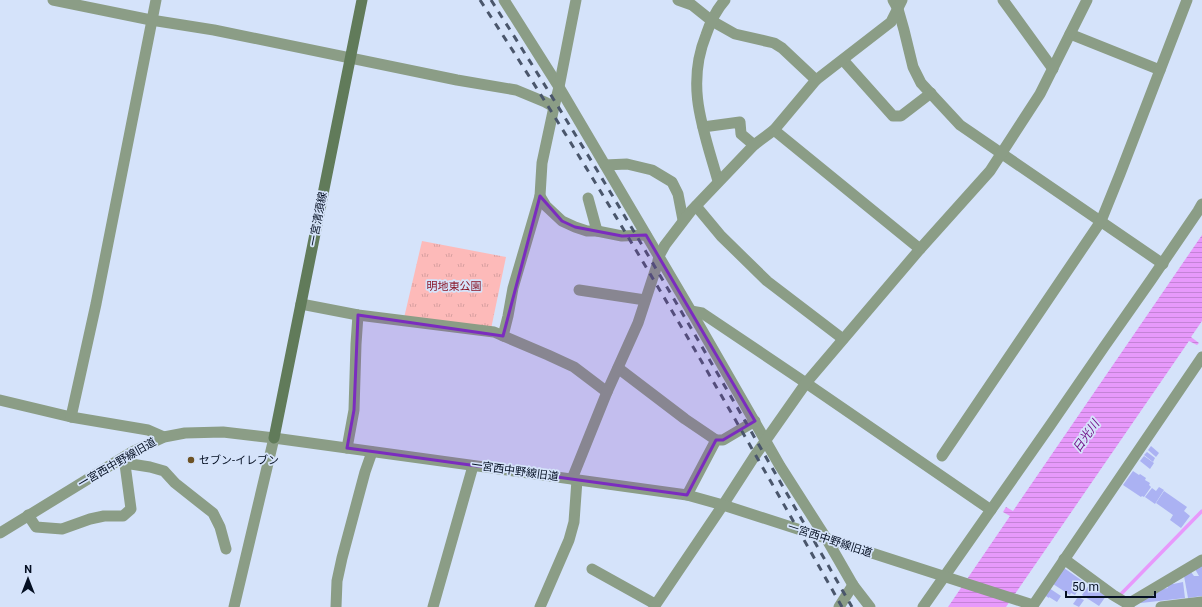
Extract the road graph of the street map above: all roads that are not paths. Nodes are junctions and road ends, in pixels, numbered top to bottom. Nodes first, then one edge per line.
1 (53, 0) edge
2 (156, 0) edge
3 (362, 0) edge
4 (504, 0) edge
5 (576, 0) edge
6 (678, 0) edge
7 (725, 0) edge
8 (1003, 0) edge
9 (1087, 0) edge
10 (1187, 0) edge
11 (898, 3) edge
12 (152, 20) junction
13 (712, 21) junction
14 (1070, 34) junction
15 (350, 58) junction
16 (843, 60) junction
17 (1053, 69) junction
18 (1160, 70) junction
19 (816, 80) junction
20 (560, 87) junction
21 (931, 93) junction
22 (554, 107) junction
23 (702, 127) junction
24 (774, 130) junction
25 (754, 145) junction
26 (1002, 153) junction
27 (605, 165) junction
28 (718, 182) junction
29 (540, 196) junction
30 (588, 198) dead end
31 (1202, 204) edge
32 (696, 206) junction
33 (684, 220) junction
34 (1101, 221) junction
35 (597, 231) junction
36 (646, 235) junction
37 (920, 249) junction
38 (659, 256) junction
39 (1163, 264) junction
40 (579, 290) dead end
41 (645, 300) junction
42 (301, 304) junction
43 (691, 311) junction
44 (358, 315) junction
45 (503, 336) junction
46 (843, 339) junction
47 (1202, 357) edge
48 (618, 368) junction
49 (806, 383) junction
50 (607, 392) junction
51 (0, 400) edge
52 (71, 416) junction
53 (755, 421) junction
54 (164, 437) junction
55 (274, 438) junction
56 (716, 440) junction
57 (766, 440) junction
58 (348, 448) junction
59 (372, 452) junction
60 (942, 456) dead end
61 (124, 457) junction
62 (473, 466) junction
63 (575, 479) junction
64 (687, 495) junction
65 (723, 505) junction
66 (992, 510) junction
67 (28, 515) junction
68 (0, 532) edge
69 (826, 538) junction
70 (226, 549) dead end
71 (1064, 560) junction
72 (1202, 560) edge
73 (592, 569) dead end
74 (945, 576) junction
75 (854, 586) junction
76 (1202, 602) edge
77 (1129, 605) edge
78 (654, 606) edge
79 (1035, 606) edge
80 (234, 607) edge
81 (336, 607) edge
82 (433, 607) edge
83 (540, 607) edge
84 (839, 607) edge
85 (870, 607) edge
86 (923, 607) edge
87 (1161, 607) edge

1 - 12 street
2 - 12 street
3 - 15 main road, 一宮清須線
4 - 20 street
5 - 20 street
6 - 13 street
7 - 13 street
8 - 17 street
9 - 14 street
10 - 18 street
11 - 16 street
11 - 21 street
12 - 15 street
12 - 52 street
13 - 19 street
13 - 23 street
14 - 17 street
14 - 18 street
15 - 22 street
15 - 42 main road, 一宮清須線
16 - 19 street
16 - 21 street
17 - 26 street
18 - 34 street
19 - 24 street
20 - 22 street
20 - 27 street
21 - 26 street
22 - 29 street
23 - 25 street
23 - 28 street
24 - 25 street
24 - 37 street
25 - 28 street
26 - 34 street
26 - 37 street
27 - 33 street
27 - 36 street
28 - 32 street
29 - 35 street
29 - 45 street
30 - 35 street
31 - 39 street
32 - 33 street
32 - 46 street
33 - 38 street
34 - 39 street
34 - 60 street
35 - 36 street
36 - 38 street
37 - 46 street
38 - 41 street
38 - 43 street
39 - 66 street
40 - 41 street
41 - 48 street
42 - 44 street
42 - 55 main road, 一宮清須線
43 - 49 street
43 - 53 street
44 - 45 street
44 - 58 street
45 - 50 street
46 - 49 street
47 - 71 street
48 - 50 street
48 - 56 street
49 - 57 street
49 - 66 street
50 - 63 street
51 - 52 street
52 - 54 street
53 - 56 street
53 - 57 street
54 - 55 street, 一宮西中野線旧道
54 - 61 street, 一宮西中野線旧道
55 - 58 street, 一宮西中野線旧道
55 - 80 street
56 - 64 street
57 - 65 street
57 - 69 street
58 - 59 street, 一宮西中野線旧道
59 - 62 street, 一宮西中野線旧道
59 - 81 street
61 - 67 street, 一宮西中野線旧道
61 - 67 street
61 - 70 street
62 - 63 street, 一宮西中野線旧道
62 - 82 street
63 - 64 street, 一宮西中野線旧道
63 - 83 street
64 - 65 street, 一宮西中野線旧道
65 - 69 street, 一宮西中野線旧道
65 - 78 street
66 - 74 street
67 - 68 street, 一宮西中野線旧道
69 - 74 street, 一宮西中野線旧道
69 - 75 street
71 - 77 street
71 - 79 street
72 - 77 street
73 - 78 street
74 - 79 street, 一宮西中野線旧道
74 - 86 street
75 - 84 street
75 - 85 street
76 - 87 street

